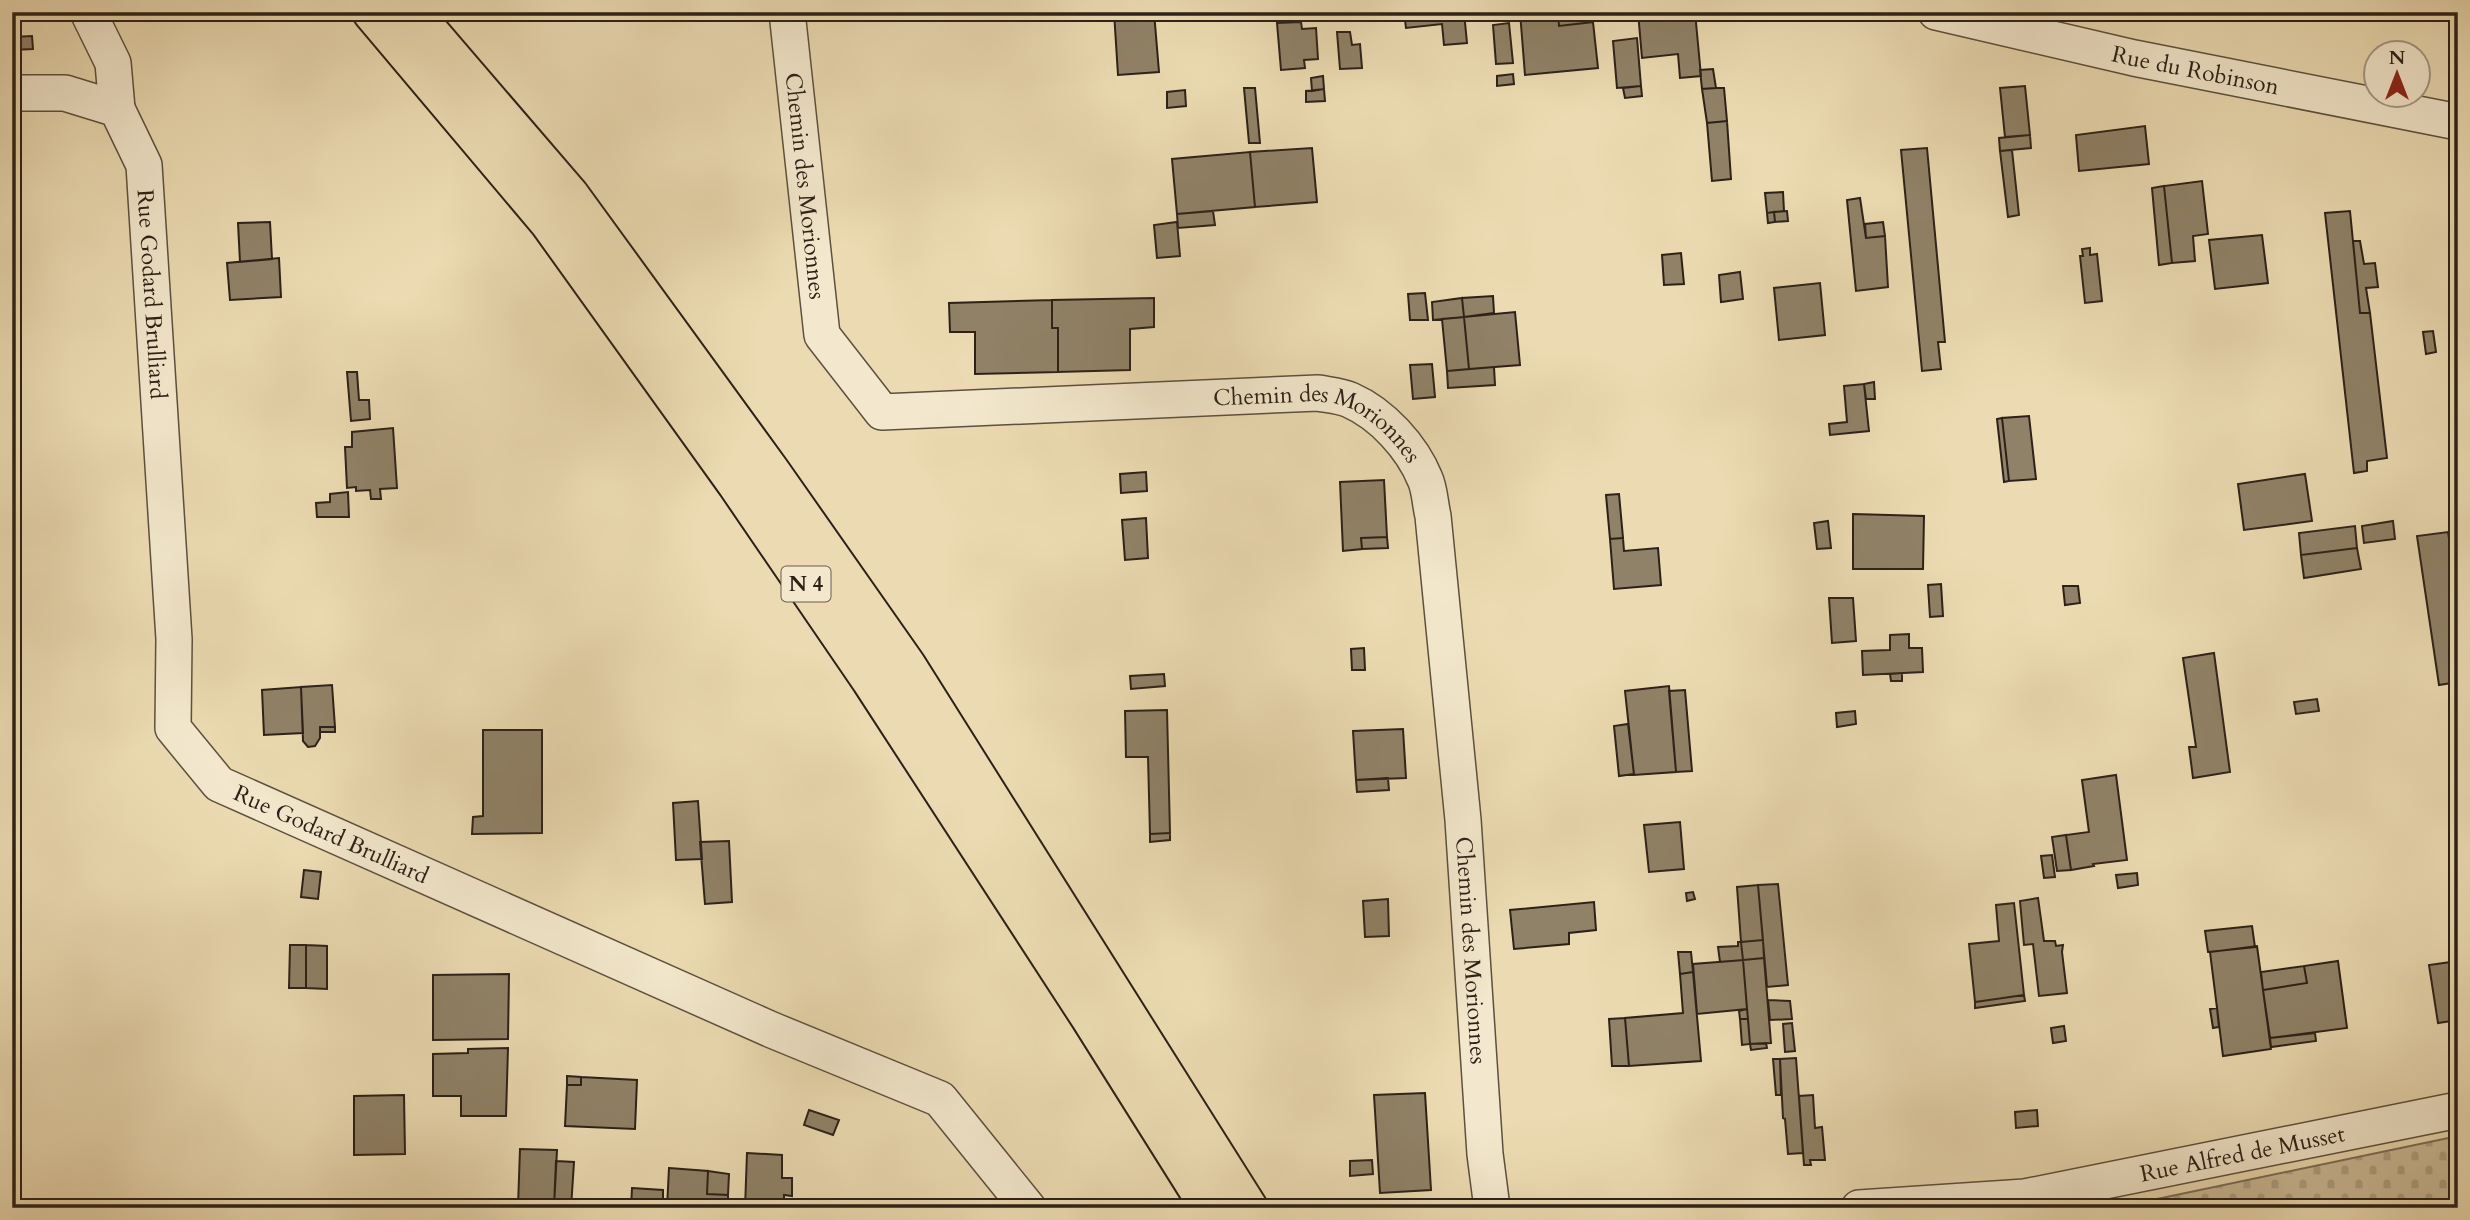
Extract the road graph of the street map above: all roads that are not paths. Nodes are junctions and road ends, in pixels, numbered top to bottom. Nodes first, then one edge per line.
1 (88, 12) edge
2 (372, 12) edge
3 (412, 12) edge
4 (786, 12) edge
5 (1936, 12) edge
6 (12, 93) edge
7 (117, 109) junction
8 (2458, 122) edge
9 (2458, 1110) edge
10 (1211, 1188) edge
11 (1028, 1208) edge
12 (1248, 1208) edge
13 (1492, 1208) edge
14 (1859, 1208) edge

1 - 7 street
2 - 10 highway, N 4
3 - 10 highway, N 4
4 - 13 street, Chemin des Morionnes
5 - 8 street, Rue du Robinson
6 - 7 street
7 - 11 street, Rue Godard Brulliard
9 - 14 street, Rue Alfred de Musset
10 - 12 highway, N 4

